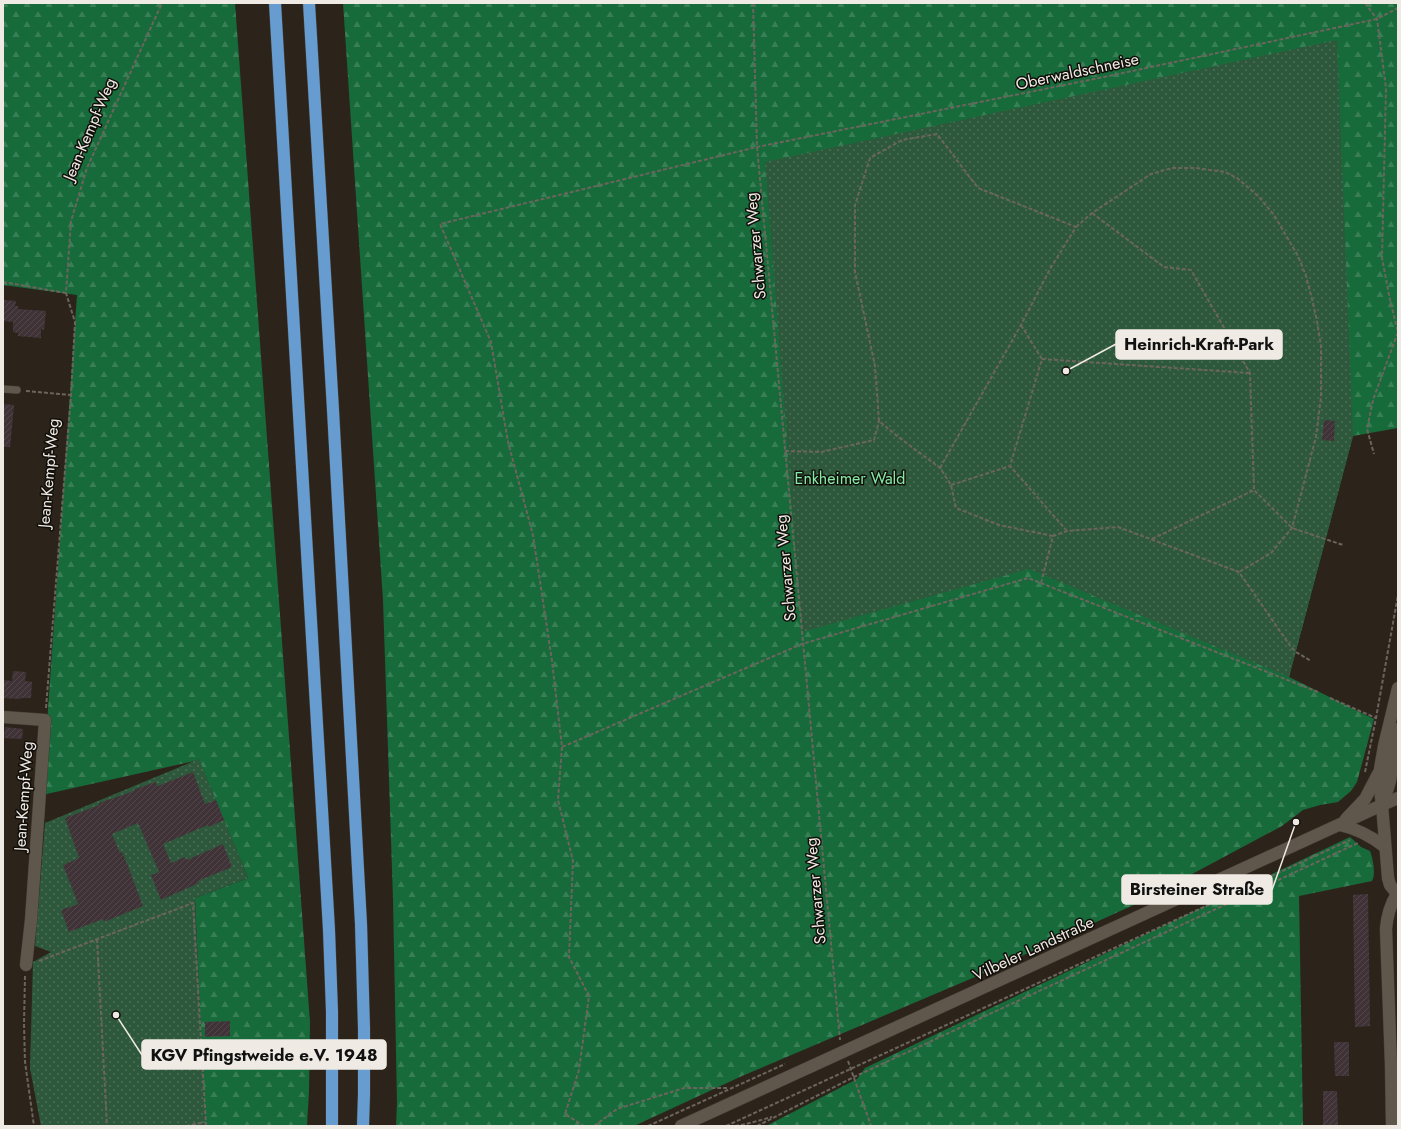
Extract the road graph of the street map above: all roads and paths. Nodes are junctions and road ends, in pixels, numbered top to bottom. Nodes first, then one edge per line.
1 (162, 3) edge
2 (275, 3) edge
3 (309, 3) edge
4 (753, 3) edge
5 (1365, 3) edge
6 (1398, 8) edge
7 (1377, 19) junction
8 (757, 148) junction
9 (1092, 213) junction
10 (1076, 227) junction
11 (3, 282) edge
12 (66, 292) junction
13 (1021, 325) junction
14 (1042, 359) junction
15 (1250, 373) junction
16 (3, 389) edge
17 (17, 390) joint
18 (71, 395) junction
19 (879, 421) junction
20 (785, 451) junction
21 (1374, 454) dead end
22 (1010, 466) junction
23 (940, 468) junction
24 (951, 485) junction
25 (1254, 490) junction
26 (1292, 528) junction
27 (1066, 532) junction
28 (1053, 536) junction
29 (1152, 539) junction
30 (1343, 545) dead end
31 (1239, 572) junction
32 (1041, 583) junction
33 (1398, 595) edge
34 (802, 644) junction
35 (1311, 661) dead end
36 (1398, 688) edge
37 (1318, 692) dead end
38 (1330, 698) dead end
39 (3, 717) edge
40 (1376, 718) junction
41 (45, 720) junction
42 (1398, 729) edge
43 (562, 747) junction
44 (1396, 761) edge
45 (1380, 769) junction
46 (1364, 774) dead end
47 (1398, 798) edge
48 (1382, 805) junction
49 (1340, 825) junction
50 (1365, 833) junction
51 (1385, 847) junction
52 (1398, 895) edge
53 (97, 939) junction
54 (26, 965) junction
55 (844, 1052) junction
56 (1395, 1065) edge
57 (850, 1068) junction
58 (854, 1077) junction
59 (779, 1115) junction
60 (205, 1122) junction
61 (34, 1126) edge
62 (107, 1126) edge
63 (186, 1126) edge
64 (206, 1126) edge
65 (332, 1126) edge
66 (363, 1126) edge
67 (584, 1126) edge
68 (594, 1126) edge
69 (648, 1126) edge
70 (681, 1126) edge
71 (726, 1126) edge
72 (735, 1126) edge
73 (757, 1126) edge
74 (871, 1126) edge
75 (1392, 1126) edge

1 - 12 path, Jean-Kempf-Weg
2 - 65 highway
3 - 66 highway
4 - 8 path, Schwarzer Weg
5 - 7 path
6 - 7 path, Oberwaldschneise
7 - 8 path, Oberwaldschneise
7 - 21 path
8 - 20 path, Schwarzer Weg
8 - 43 path, Oberwaldschneise
9 - 10 path
9 - 15 path
9 - 26 path
10 - 13 path
10 - 19 path
11 - 12 path
12 - 18 path, Jean-Kempf-Weg
13 - 14 path
13 - 23 path
14 - 15 path
14 - 22 path
15 - 25 path
16 - 17 lane
17 - 18 path
18 - 41 path, Jean-Kempf-Weg
19 - 20 path
19 - 23 path
20 - 34 path, Schwarzer Weg
22 - 24 path
22 - 27 path
23 - 24 path
24 - 28 path
25 - 26 path
25 - 29 path
26 - 30 path
26 - 31 path
27 - 28 path
27 - 29 path
28 - 32 path
29 - 31 path
31 - 35 path
32 - 34 path
32 - 37 path
33 - 40 path
34 - 43 path
34 - 55 path, Schwarzer Weg
36 - 45 main road
38 - 40 path
39 - 41 main road
40 - 46 path
41 - 54 main road, Jean-Kempf-Weg
42 - 44 main road
43 - 67 path
44 - 48 main road
45 - 48 main road
45 - 49 main road
47 - 48 main road, Vilbeler Landstraße
48 - 49 main road, Vilbeler Landstraße
48 - 51 main road
49 - 50 main road
49 - 55 main road, Vilbeler Landstraße
50 - 51 main road
50 - 57 path
50 - 58 path
51 - 52 main road
52 - 56 main road
53 - 54 path
53 - 60 path
53 - 62 path
54 - 61 path
55 - 57 path, Schwarzer Weg
55 - 70 main road, Vilbeler Landstraße
56 - 75 main road
57 - 58 path, Schwarzer Weg
57 - 71 path
58 - 59 path
58 - 74 path, Schwarzer Weg
59 - 72 path
59 - 73 path
60 - 63 path
60 - 64 path
68 - 69 path

